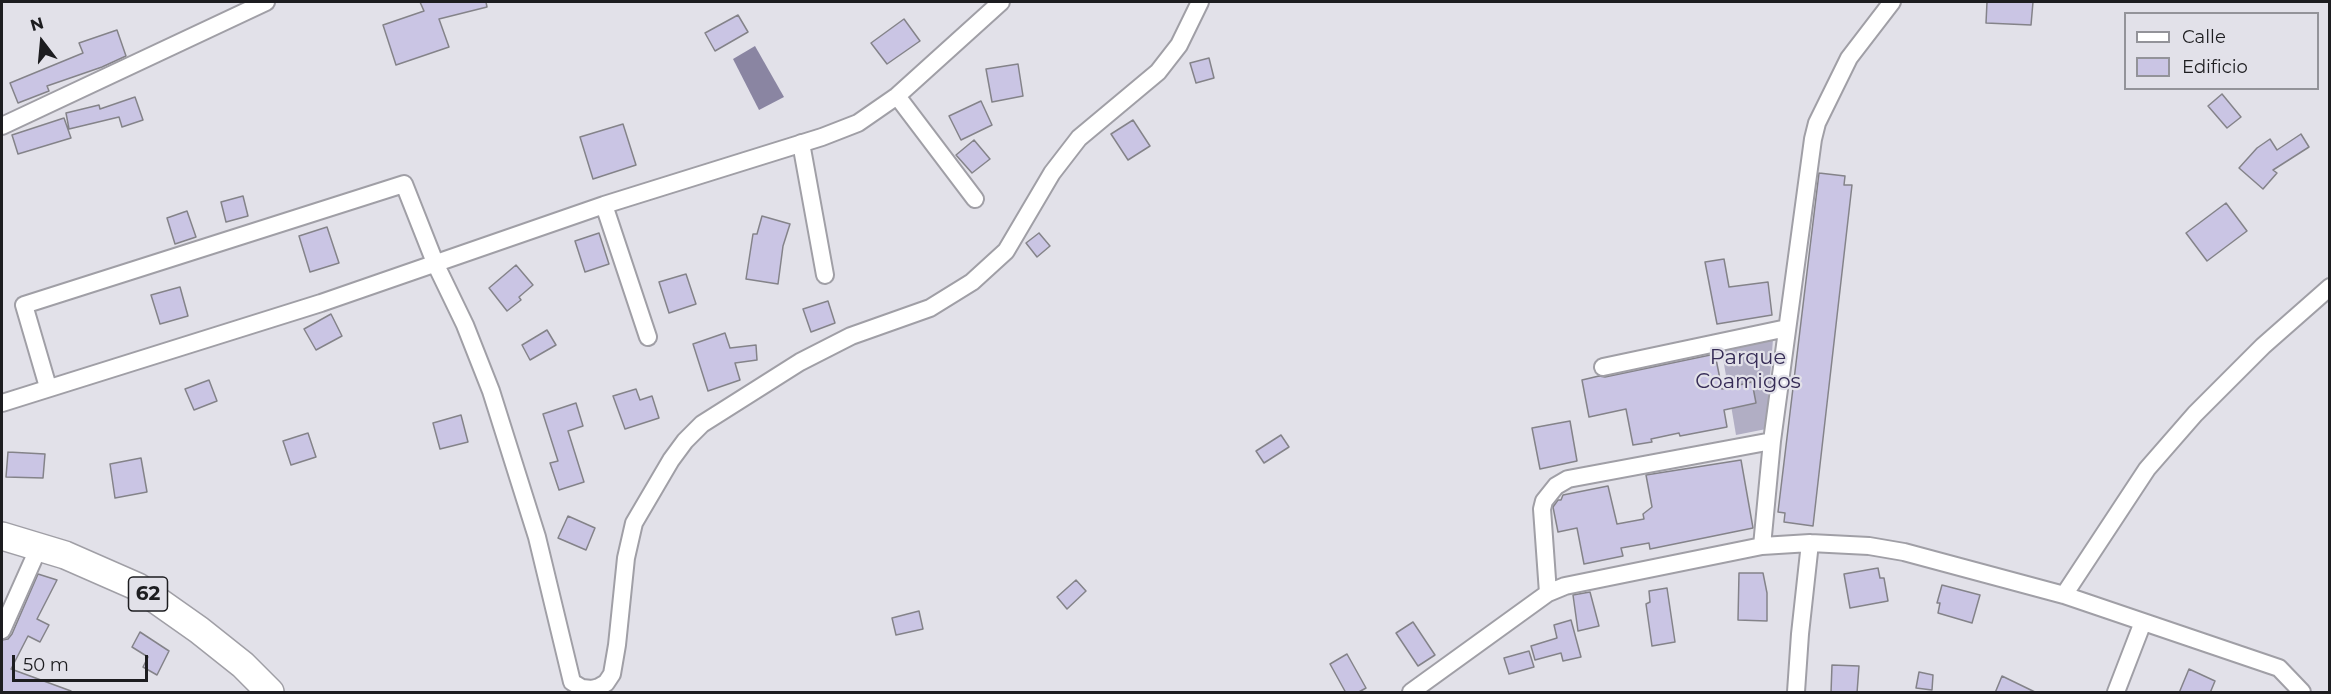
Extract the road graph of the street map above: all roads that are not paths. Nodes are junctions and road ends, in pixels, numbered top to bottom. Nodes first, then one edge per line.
1 (266, 2) edge
2 (1001, 2) edge
3 (1892, 2) edge
4 (1197, 4) edge
5 (897, 96) junction
6 (2, 126) edge
7 (801, 143) junction
8 (975, 199) dead end
9 (604, 205) junction
10 (436, 265) junction
11 (825, 275) dead end
12 (2330, 288) edge
13 (1787, 328) junction
14 (648, 337) dead end
15 (1603, 367) dead end
16 (48, 387) junction
17 (2, 403) edge
18 (1772, 441) junction
19 (2, 536) edge
20 (1810, 543) junction
21 (1762, 546) junction
22 (39, 547) junction
23 (1548, 593) junction
24 (2064, 595) junction
25 (2143, 622) junction
26 (2, 630) edge
27 (270, 693) edge
28 (1411, 693) edge
29 (1796, 693) edge
30 (2116, 693) edge
31 (2302, 693) edge

1 - 6 street
2 - 5 street
3 - 13 street
4 - 10 street
5 - 7 street
5 - 8 street
7 - 9 street
7 - 11 street
9 - 10 street
9 - 14 street
10 - 16 street
10 - 16 street
12 - 24 street
13 - 15 street
13 - 18 street
16 - 17 street
18 - 21 street
18 - 23 street
19 - 22 main road, 62
20 - 21 street
20 - 24 street
20 - 29 street
21 - 23 street
22 - 26 street
22 - 27 main road, 62
23 - 28 street
24 - 25 street
25 - 30 street
25 - 31 street

